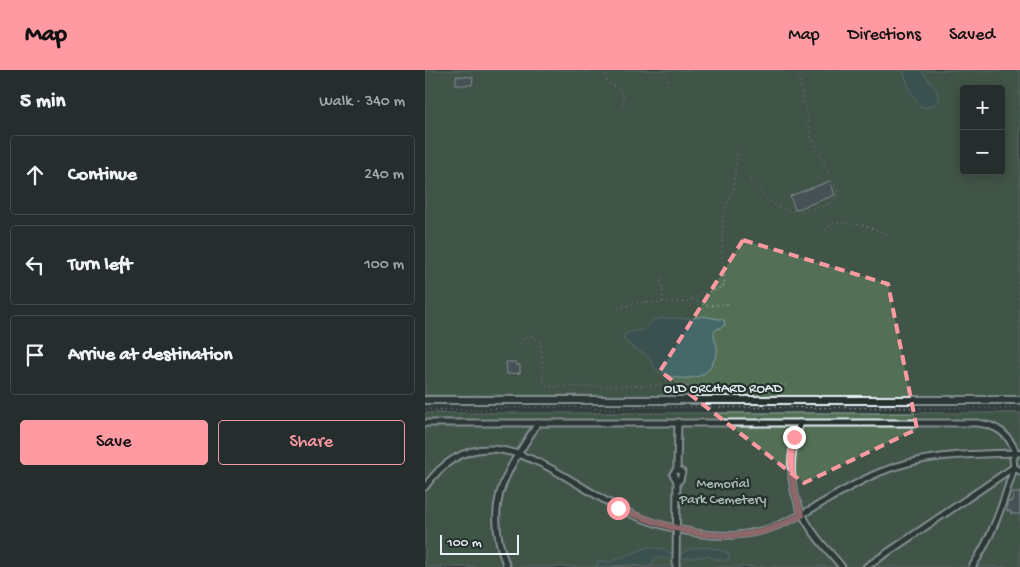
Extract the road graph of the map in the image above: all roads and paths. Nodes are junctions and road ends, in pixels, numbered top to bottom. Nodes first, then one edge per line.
1 (581, 70) edge
2 (592, 70) edge
3 (605, 70) edge
4 (663, 70) edge
5 (795, 70) edge
6 (668, 81) dead end
7 (622, 107) dead end
8 (738, 146) dead end
9 (750, 179) dead end
10 (825, 230) dead end
11 (890, 236) dead end
12 (664, 276) dead end
13 (1020, 279) edge
14 (1020, 288) edge
15 (693, 298) junction
16 (663, 302) junction
17 (729, 303) dead end
18 (1020, 306) edge
19 (618, 309) dead end
20 (519, 344) dead end
21 (787, 385) dead end
22 (425, 400) edge
23 (1020, 400) edge
24 (1020, 408) edge
25 (425, 409) edge
26 (425, 422) edge
27 (678, 422) junction
28 (538, 423) junction
29 (800, 423) junction
30 (1018, 453) edge
31 (518, 454) junction
32 (1014, 467) junction
33 (1020, 471) edge
34 (425, 487) edge
35 (802, 515) junction
36 (677, 529) junction
37 (676, 564) edge
38 (507, 567) edge
39 (842, 567) edge
40 (866, 567) edge
41 (972, 567) edge

1 - 2 path
3 - 7 path
4 - 6 path
5 - 9 path
8 - 15 path
10 - 11 path
12 - 16 path
13 - 14 path
14 - 18 path
15 - 16 path
15 - 17 path
16 - 19 path
20 - 21 path
22 - 23 main road, OLD ORCHARD ROAD
24 - 25 path
26 - 28 lane
27 - 28 lane
27 - 29 lane
27 - 36 lane
28 - 31 lane
29 - 30 lane
29 - 35 lane
30 - 32 lane
30 - 35 lane
31 - 34 lane
31 - 36 lane
31 - 38 lane
32 - 33 lane
32 - 40 lane
32 - 41 lane
35 - 36 lane
35 - 39 lane
36 - 37 lane

